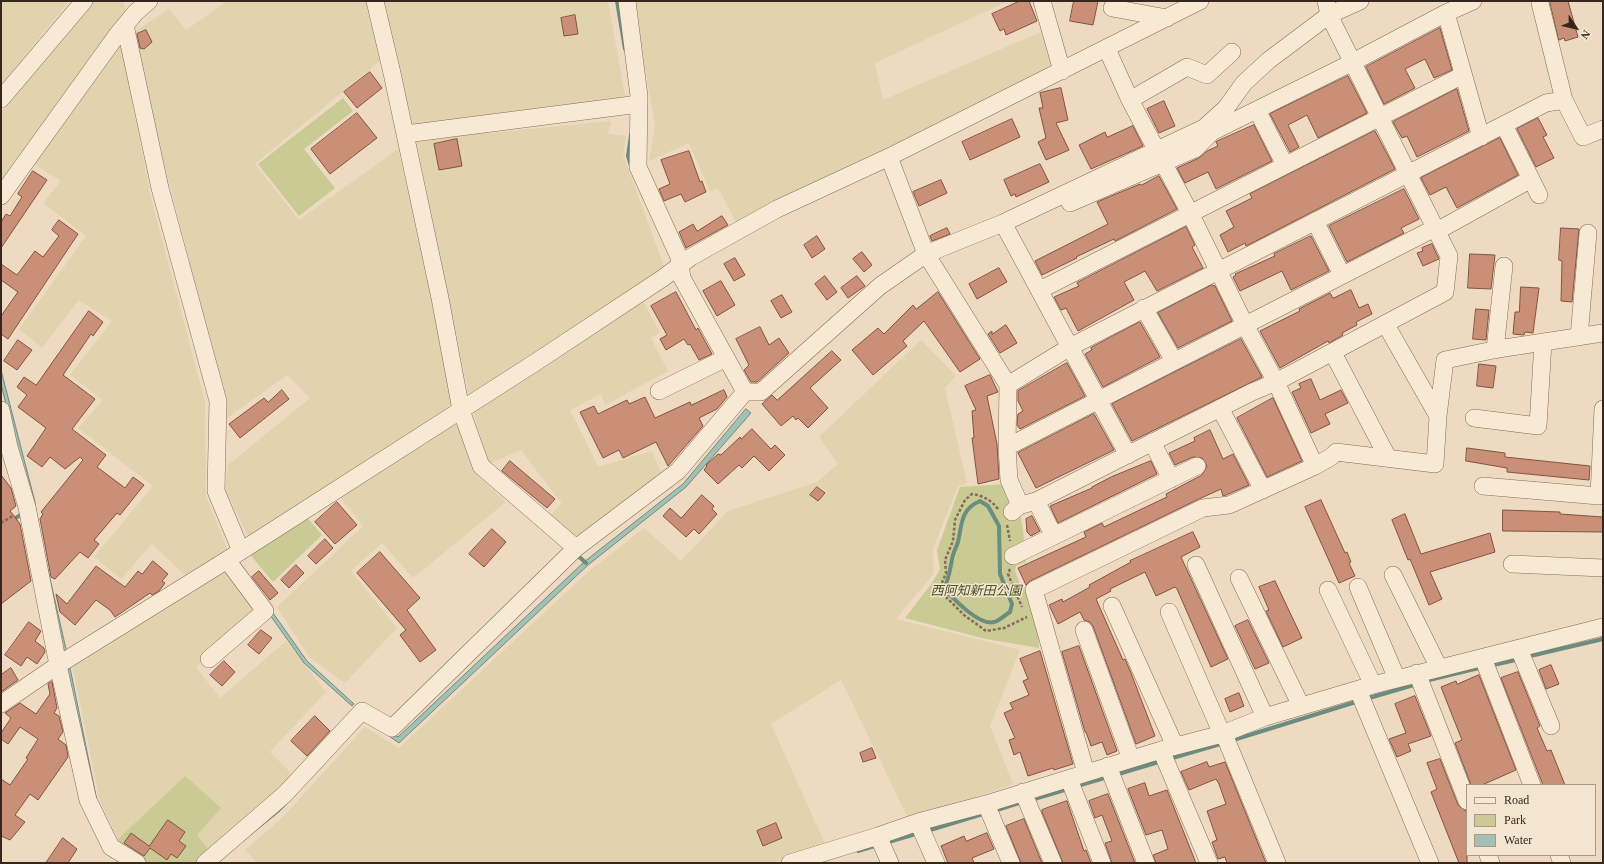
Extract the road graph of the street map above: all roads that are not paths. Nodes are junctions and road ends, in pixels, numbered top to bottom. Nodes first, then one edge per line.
1 (84, 1) edge
2 (149, 1) edge
3 (375, 1) edge
4 (627, 1) edge
5 (1042, 1) edge
6 (1200, 1) edge
7 (1360, 1) edge
8 (1473, 1) edge
9 (1540, 3) dead end
10 (1112, 8) dead end
11 (1328, 8) edge
12 (1446, 13) junction
13 (1167, 18) junction
14 (125, 25) junction
15 (1107, 49) junction
16 (1232, 52) dead end
17 (1353, 62) junction
18 (1062, 72) junction
19 (1463, 75) junction
20 (1, 99) edge
21 (1130, 100) junction
22 (1564, 100) junction
23 (639, 104) junction
24 (1257, 110) junction
25 (1380, 117) junction
26 (1504, 125) junction
27 (1603, 129) edge
28 (406, 134) junction
29 (1481, 137) junction
30 (1160, 156) junction
31 (889, 157) junction
32 (1285, 165) junction
33 (1409, 175) junction
34 (1531, 179) junction
35 (1539, 195) dead end
36 (1, 196) edge
37 (1190, 213) junction
38 (1315, 221) junction
39 (1006, 227) junction
40 (1436, 229) junction
41 (1588, 233) dead end
42 (926, 254) junction
43 (680, 266) junction
44 (1504, 266) dead end
45 (1218, 270) junction
46 (1342, 275) junction
47 (1040, 290) junction
48 (1144, 308) junction
49 (1386, 324) junction
50 (1245, 325) junction
51 (1603, 333) edge
52 (1579, 336) junction
53 (1543, 342) junction
54 (1070, 347) junction
55 (1495, 350) junction
56 (1333, 353) junction
57 (726, 358) junction
58 (1174, 361) junction
59 (1276, 382) junction
60 (1008, 385) junction
61 (659, 391) dead end
62 (745, 392) junction
63 (1098, 399) junction
64 (1220, 408) junction
65 (1603, 409) edge
66 (1, 410) edge
67 (461, 410) junction
68 (1438, 416) junction
69 (1474, 418) dead end
70 (1152, 442) junction
71 (1007, 447) junction
72 (1128, 455) junction
73 (1388, 458) junction
74 (1197, 466) dead end
75 (1315, 466) junction
76 (1171, 479) junction
77 (1483, 486) dead end
78 (1263, 490) junction
79 (1601, 496) edge
80 (1036, 501) junction
81 (1054, 536) junction
82 (576, 548) junction
83 (234, 555) junction
84 (1013, 556) road end
85 (1512, 564) dead end
86 (1196, 565) dead end
87 (1603, 568) edge
88 (1393, 575) dead end
89 (1239, 578) dead end
90 (1358, 587) dead end
91 (1328, 590) dead end
92 (1112, 606) dead end
93 (1169, 612) dead end
94 (1603, 628) edge
95 (1084, 630) dead end
96 (1521, 654) junction
97 (209, 659) dead end
98 (1485, 663) junction
99 (58, 665) junction
100 (1439, 668) junction
101 (1419, 678) junction
102 (1397, 679) junction
103 (1363, 692) junction
104 (1, 704) edge
105 (1301, 706) junction
106 (1265, 718) junction
107 (1551, 726) dead end
108 (1226, 740) junction
109 (1166, 749) junction
110 (1131, 759) junction
111 (1108, 767) junction
112 (1086, 773) junction
113 (1532, 784) edge
114 (1071, 785) junction
115 (1025, 798) junction
116 (1466, 798) edge
117 (989, 810) junction
118 (918, 822) junction
119 (878, 836) junction
120 (888, 858) edge
121 (137, 863) edge
122 (205, 863) edge
123 (790, 863) edge
124 (936, 863) edge
125 (1011, 863) edge
126 (1053, 863) edge
127 (1102, 863) edge
128 (1146, 863) edge
129 (1209, 863) edge
130 (1277, 863) edge
131 (1430, 863) edge

1 - 20 street
2 - 14 street
3 - 28 street
4 - 23 street
5 - 18 street
6 - 13 street
7 - 11 street
8 - 12 street
9 - 22 street
10 - 13 street
11 - 17 street
11 - 30 street
12 - 17 street
12 - 19 street
13 - 15 street
14 - 36 street
14 - 83 street
15 - 18 street
15 - 21 street
16 - 21 street
17 - 24 street
17 - 25 street
18 - 31 street
19 - 25 street
19 - 29 street
21 - 30 street
22 - 26 street
22 - 27 street
23 - 28 street
23 - 43 street
24 - 30 street
24 - 32 street
25 - 32 street
25 - 33 street
26 - 29 street
26 - 34 street
28 - 67 street
29 - 33 street
30 - 37 street
30 - 39 street
31 - 42 street
31 - 43 street
32 - 37 street
33 - 38 street
33 - 40 street
34 - 35 street
34 - 40 street
37 - 45 street
37 - 47 street
38 - 45 street
38 - 46 street
39 - 42 street
39 - 47 street
40 - 46 street
40 - 49 street
41 - 52 street
42 - 60 street
42 - 62 street
43 - 57 street
43 - 67 street
44 - 55 street
45 - 48 street
45 - 50 street
46 - 50 street
47 - 54 street
48 - 54 street
48 - 58 street
49 - 56 street
49 - 68 street
50 - 58 street
50 - 59 street
51 - 52 street
52 - 53 street
53 - 55 street
53 - 69 street
54 - 60 street
54 - 63 street
55 - 68 street
56 - 59 street
56 - 73 street
57 - 61 street
57 - 62 street
58 - 63 street
59 - 64 street
59 - 75 street
60 - 71 street
62 - 82 street
63 - 71 street
63 - 72 street
64 - 70 street
64 - 78 street
65 - 79 street
66 - 99 street
67 - 82 street
67 - 83 street
68 - 73 street
70 - 72 street
70 - 76 street
71 - 80 street
72 - 80 street
73 - 75 street
74 - 76 street
75 - 78 street
76 - 81 street
77 - 79 street
78 - 112 street
80 - 81 street
81 - 84 street
82 - 122 street
83 - 97 street
83 - 99 street
85 - 87 street
86 - 106 street
88 - 100 street
89 - 105 street
90 - 102 street
91 - 103 street
92 - 109 street
93 - 108 street
94 - 96 street
95 - 110 street
96 - 98 street
96 - 107 street
98 - 100 street
98 - 113 street
99 - 104 street
99 - 121 street
100 - 101 street
101 - 102 street
101 - 116 street
102 - 103 street
103 - 105 street
103 - 131 street
105 - 106 street
106 - 108 street
108 - 109 street
108 - 130 street
109 - 110 street
109 - 129 street
110 - 111 street
111 - 112 street
111 - 128 street
112 - 114 street
114 - 115 street
114 - 127 street
115 - 117 street
115 - 126 street
117 - 118 street
117 - 125 street
118 - 119 street
118 - 124 street
119 - 120 street
119 - 123 street

